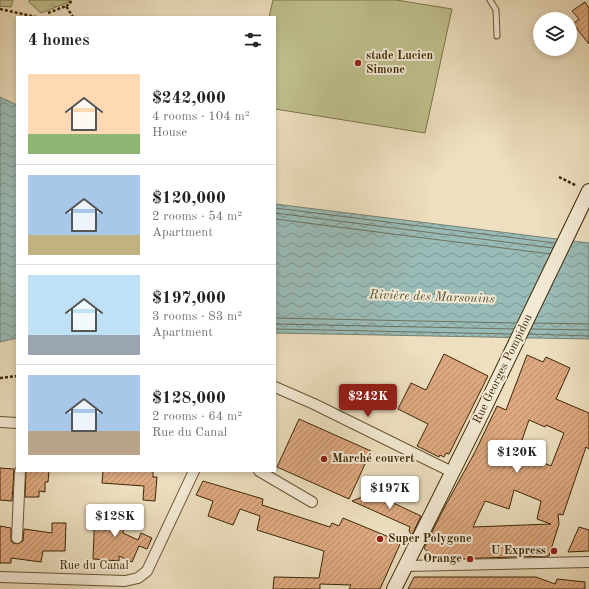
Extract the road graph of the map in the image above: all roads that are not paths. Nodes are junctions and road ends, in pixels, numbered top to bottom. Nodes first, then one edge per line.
1 (490, 0) edge
2 (497, 36) dead end
3 (589, 192) edge
4 (276, 387) edge
5 (0, 422) edge
6 (16, 423) edge
7 (20, 472) edge
8 (194, 472) edge
9 (260, 472) edge
10 (452, 472) junction
11 (312, 502) dead end
12 (17, 538) dead end
13 (589, 562) edge
14 (406, 566) junction
15 (0, 577) edge
16 (394, 589) edge

1 - 2 lane
3 - 10 main road, Rue Georges Pompidou
4 - 10 street
5 - 6 street
7 - 12 street
8 - 15 street, Rue du Canal
9 - 11 street
10 - 14 main road, Rue Georges Pompidou
13 - 14 street
14 - 16 main road, Rue Georges Pompidou

